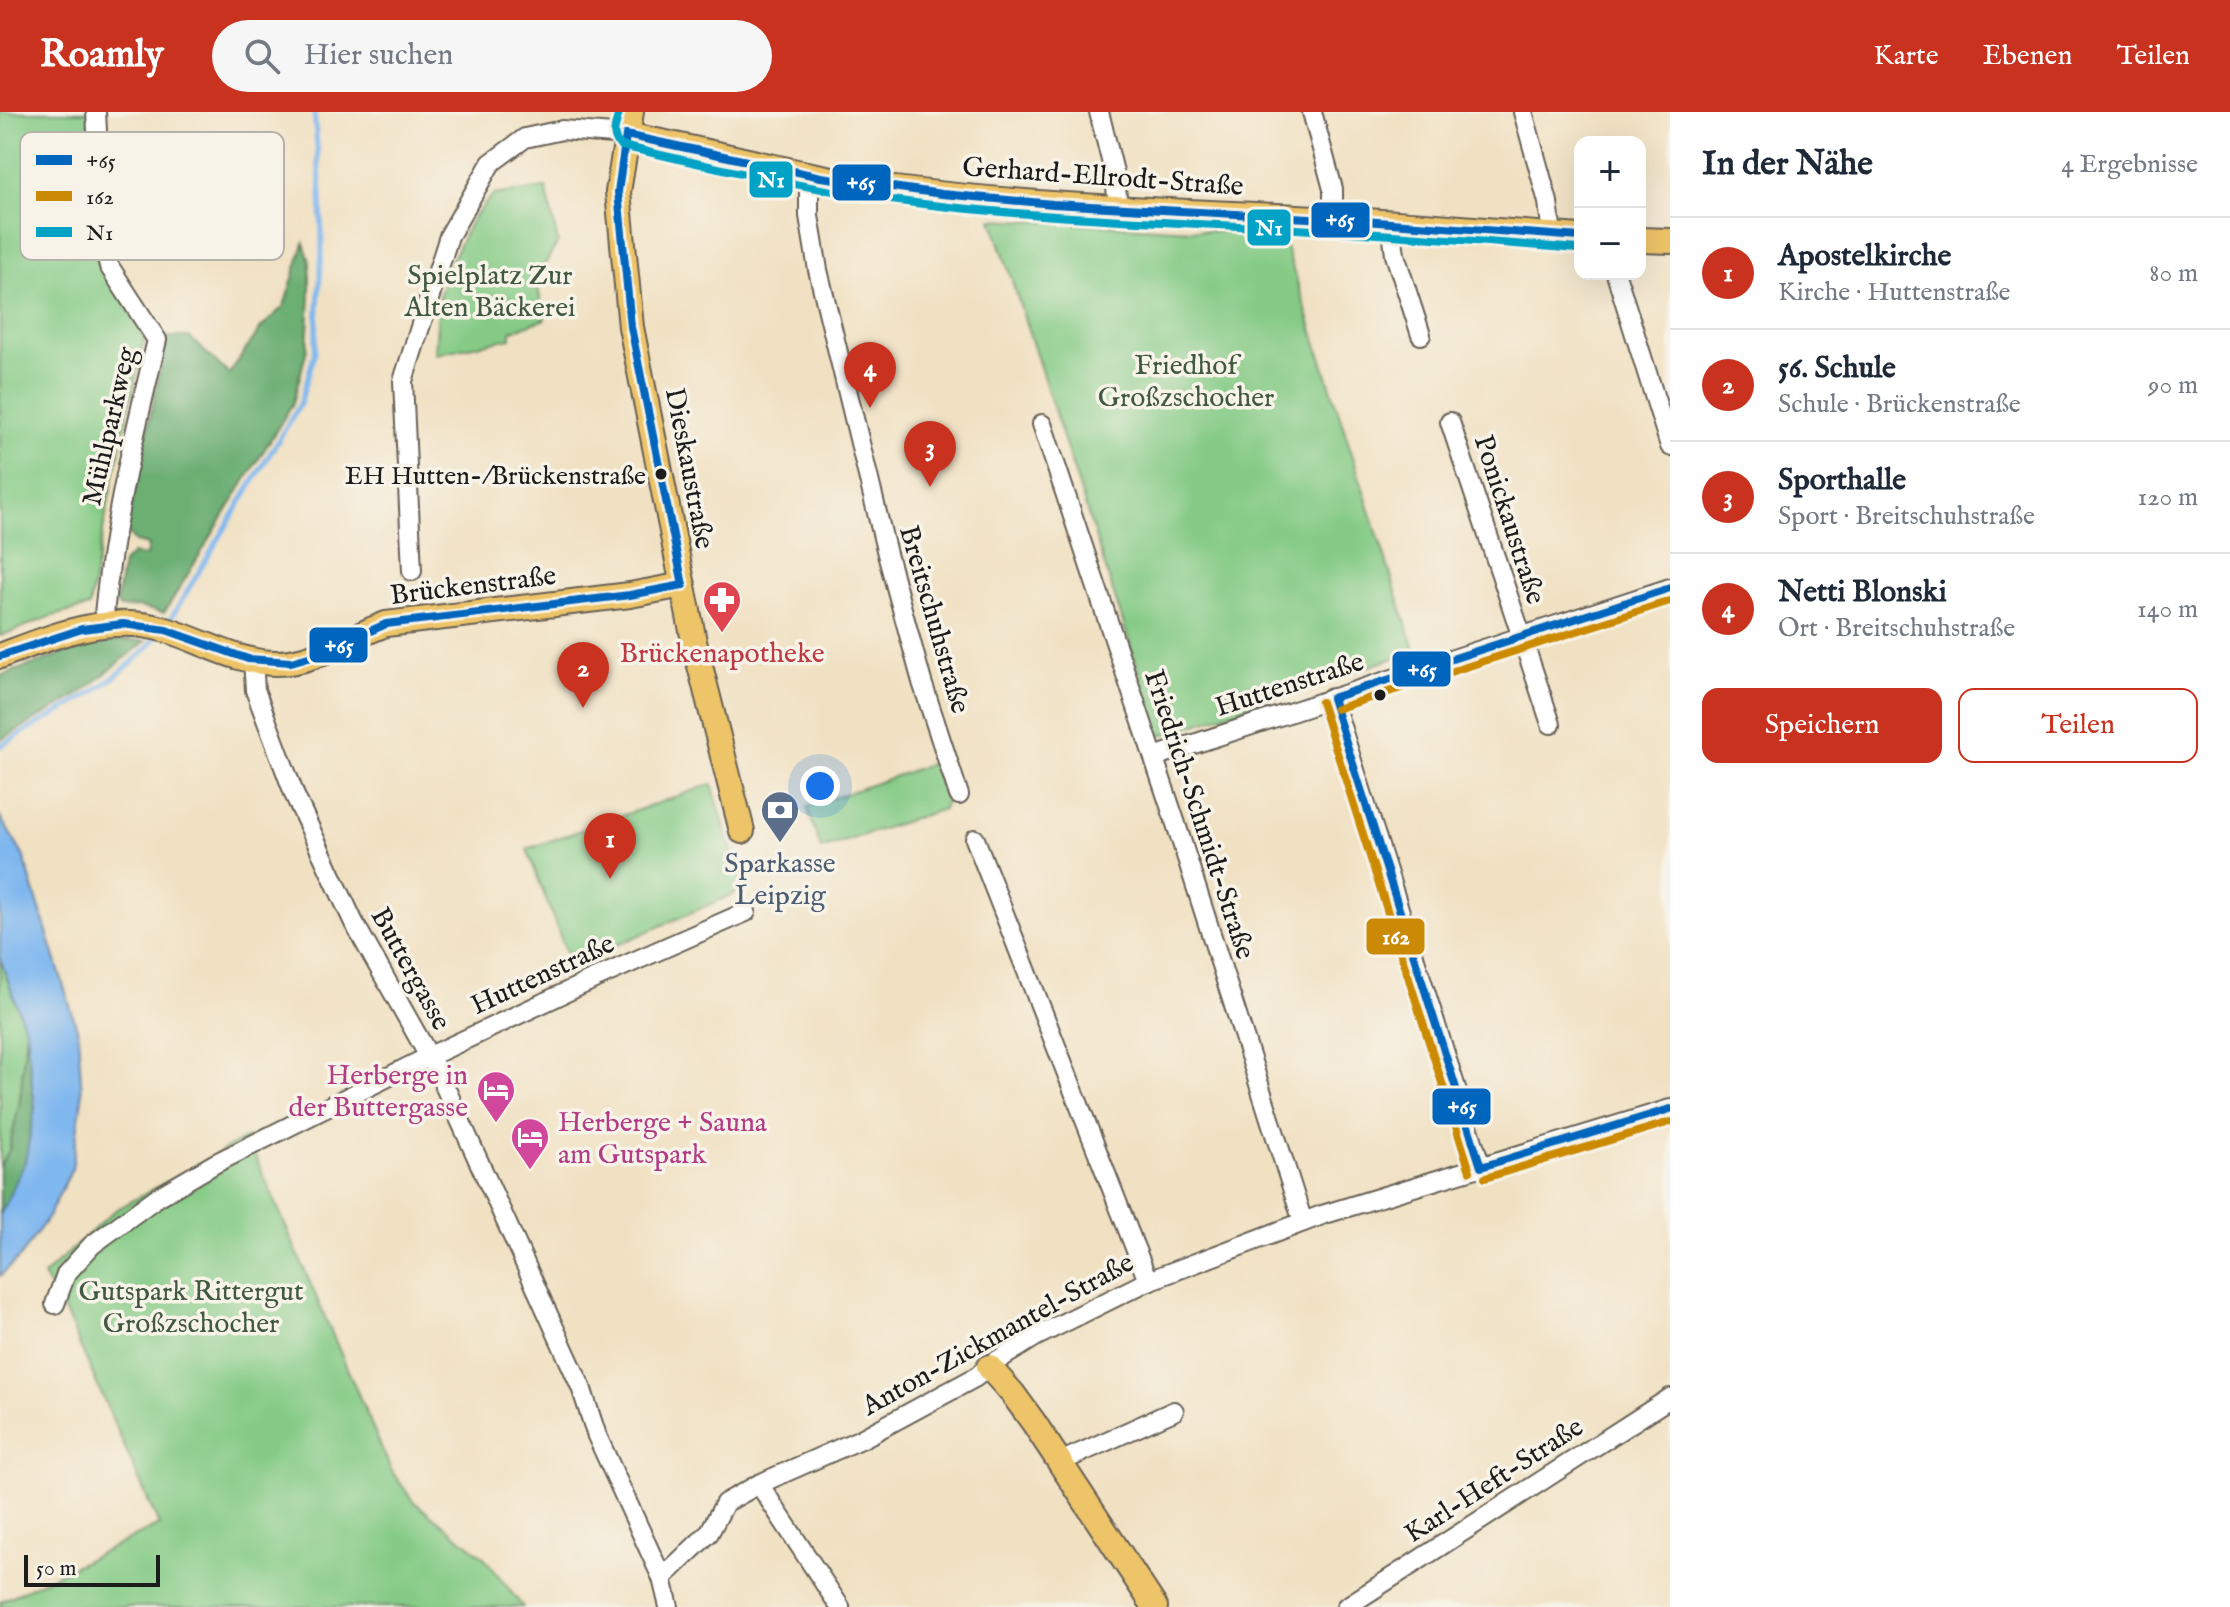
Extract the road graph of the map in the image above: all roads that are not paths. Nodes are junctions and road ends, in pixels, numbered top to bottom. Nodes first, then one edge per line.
1 (96, 112) edge
2 (1099, 112) edge
3 (1312, 112) edge
4 (1523, 112) edge
5 (629, 124) edge
6 (97, 132) edge
7 (809, 175) junction
8 (1118, 208) junction
9 (1333, 219) junction
10 (1391, 222) junction
11 (1552, 235) junction
12 (1574, 237) edge
13 (1646, 240) edge
14 (1670, 241) edge
15 (108, 260) edge
16 (1618, 280) edge
17 (1421, 335) dead end
18 (1450, 422) dead end
19 (1042, 424) dead end
20 (1670, 446) edge
21 (412, 571) dead end
22 (683, 585) junction
23 (1670, 588) edge
24 (103, 624) junction
25 (1520, 637) junction
26 (0, 656) edge
27 (253, 660) junction
28 (1332, 698) junction
29 (1551, 724) dead end
30 (1154, 757) junction
31 (959, 795) dead end
32 (742, 831) dead end
33 (975, 839) dead end
34 (746, 912) dead end
35 (428, 1057) junction
36 (1670, 1109) edge
37 (1481, 1167) junction
38 (1303, 1222) junction
39 (1148, 1281) junction
40 (55, 1304) dead end
41 (989, 1367) junction
42 (1670, 1398) edge
43 (1174, 1411) dead end
44 (1060, 1462) junction
45 (759, 1484) junction
46 (662, 1578) junction
47 (669, 1607) edge
48 (840, 1607) edge
49 (1155, 1607) edge
50 (1346, 1607) edge

1 - 6 street, Mühlparkweg
2 - 8 street
3 - 9 street
4 - 11 street
5 - 7 main road, Gerhard-Ellrodt-Straße
5 - 21 street
5 - 22 main road, Dieskaustraße
7 - 8 main road, Gerhard-Ellrodt-Straße
7 - 31 street, Breitschuhstraße
8 - 9 main road, Gerhard-Ellrodt-Straße
9 - 10 main road, Gerhard-Ellrodt-Straße
10 - 11 main road, Gerhard-Ellrodt-Straße
10 - 17 street
11 - 12 main road, Gerhard-Ellrodt-Straße
13 - 14 main road
15 - 24 street, Mühlparkweg
16 - 20 street
18 - 25 street, Ponickaustraße
19 - 30 street, Friedrich-Schmidt-Straße
22 - 27 main road, Brückenstraße
22 - 32 main road, Dieskaustraße
23 - 25 street, Huttenstraße
24 - 26 main road, Brückenstraße
24 - 27 main road, Brückenstraße
25 - 28 street, Huttenstraße
25 - 29 street, Ponickaustraße
27 - 35 street, Buttergasse
28 - 30 street, Huttenstraße
28 - 37 street
30 - 38 street, Friedrich-Schmidt-Straße
33 - 39 street
34 - 35 street, Huttenstraße
35 - 40 street, Huttenstraße
35 - 46 street, Buttergasse
36 - 37 street, Anton-Zickmantel-Straße
37 - 38 street, Anton-Zickmantel-Straße
38 - 39 street, Anton-Zickmantel-Straße
39 - 41 street, Anton-Zickmantel-Straße
41 - 44 main road
41 - 45 street, Anton-Zickmantel-Straße
42 - 50 street, Karl-Heft-Straße
43 - 44 street
44 - 49 main road
45 - 46 street, Anton-Zickmantel-Straße
45 - 48 street
46 - 47 street, Buttergasse

